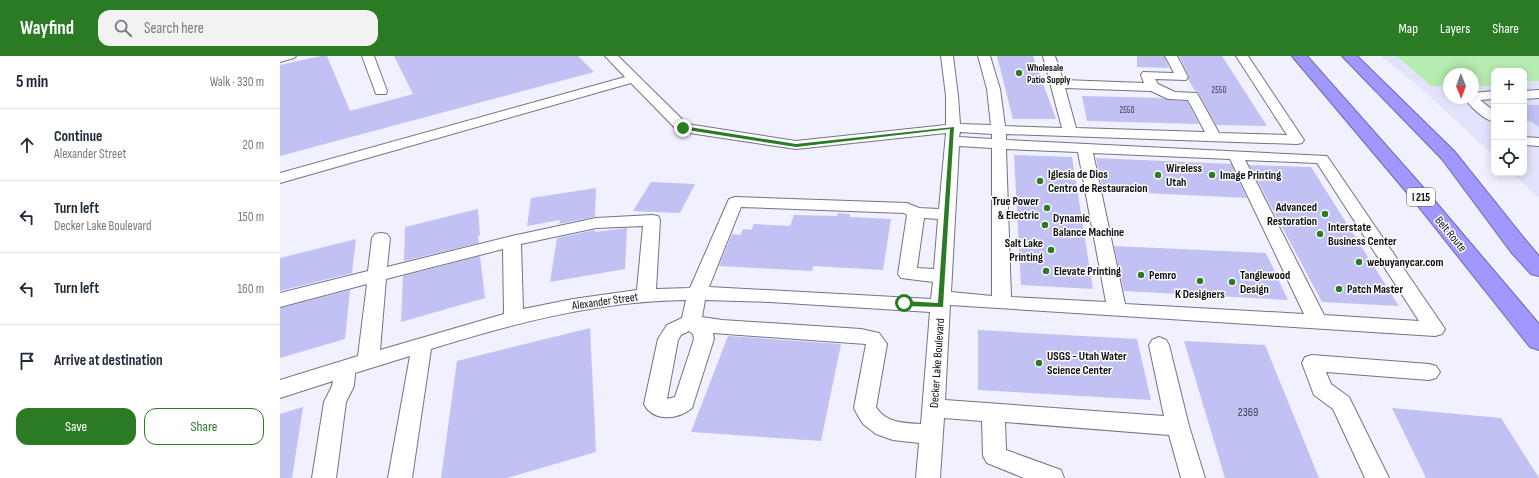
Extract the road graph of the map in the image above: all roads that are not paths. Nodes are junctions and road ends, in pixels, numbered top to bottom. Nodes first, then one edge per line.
1 (290, 56) edge
2 (368, 56) edge
3 (611, 56) edge
4 (948, 56) edge
5 (984, 56) edge
6 (1049, 56) edge
7 (1171, 56) edge
8 (1242, 56) edge
9 (1299, 56) edge
10 (1349, 56) edge
11 (280, 58) edge
12 (633, 78) junction
13 (1058, 84) junction
14 (1153, 87) junction
15 (381, 92) dead end
16 (1539, 94) edge
17 (1491, 95) edge
18 (1527, 95) edge
19 (1479, 97) edge
20 (1476, 104) edge
21 (1491, 116) edge
22 (1070, 131) junction
23 (952, 134) junction
24 (999, 137) junction
25 (1214, 137) junction
26 (1527, 141) edge
27 (1539, 142) edge
28 (1085, 148) junction
29 (1235, 155) junction
30 (1448, 155) junction
31 (280, 178) edge
32 (916, 213) junction
33 (947, 214) junction
34 (381, 238) dead end
35 (512, 241) junction
36 (1539, 246) edge
37 (1539, 269) edge
38 (378, 275) junction
39 (943, 276) junction
40 (697, 293) junction
41 (646, 296) junction
42 (280, 300) edge
43 (941, 302) junction
44 (1002, 303) junction
45 (1117, 310) junction
46 (514, 318) junction
47 (1318, 322) junction
48 (1539, 341) edge
49 (422, 344) junction
50 (1159, 345) dead end
51 (368, 362) junction
52 (345, 369) junction
53 (1429, 372) dead end
54 (280, 389) edge
55 (933, 408) junction
56 (993, 412) junction
57 (1178, 426) junction
58 (931, 434) junction
59 (324, 478) edge
60 (400, 478) edge
61 (928, 478) edge
62 (1052, 478) edge
63 (1193, 478) edge
64 (1377, 478) edge

1 - 11 street
2 - 15 street
3 - 12 street
4 - 23 street, Decker Lake Boulevard
5 - 24 street
6 - 13 street
7 - 14 street
8 - 25 street
9 - 48 highway, Belt Route / I 215
10 - 30 highway
12 - 23 street
12 - 31 street
13 - 14 street
13 - 22 street
14 - 25 street
16 - 18 street
17 - 19 street
20 - 21 street
22 - 24 street
22 - 25 street
23 - 24 street
23 - 33 street, Decker Lake Boulevard
24 - 28 street
24 - 44 street
26 - 27 street
28 - 29 street
28 - 45 street
29 - 47 street
29 - 47 street, Alexander Street
30 - 36 highway
30 - 37 highway
32 - 33 street
32 - 39 street
32 - 40 street
33 - 39 street, Decker Lake Boulevard
34 - 38 street
35 - 38 street
35 - 41 street
35 - 46 street
38 - 42 street
38 - 51 street
39 - 43 street, Decker Lake Boulevard
40 - 41 street, Alexander Street
40 - 43 street, Alexander Street
40 - 58 street
41 - 46 street, Alexander Street
43 - 44 street, Alexander Street
43 - 55 street, Decker Lake Boulevard
44 - 45 street, Alexander Street
45 - 47 street, Alexander Street
46 - 49 street, Alexander Street
49 - 51 street, Alexander Street
49 - 60 street
50 - 57 street
51 - 52 street, Alexander Street
52 - 54 street, Alexander Street
52 - 59 street
53 - 64 street
55 - 56 street
55 - 58 street, Decker Lake Boulevard
56 - 57 street
56 - 62 street
57 - 63 street
58 - 61 street, Decker Lake Boulevard

